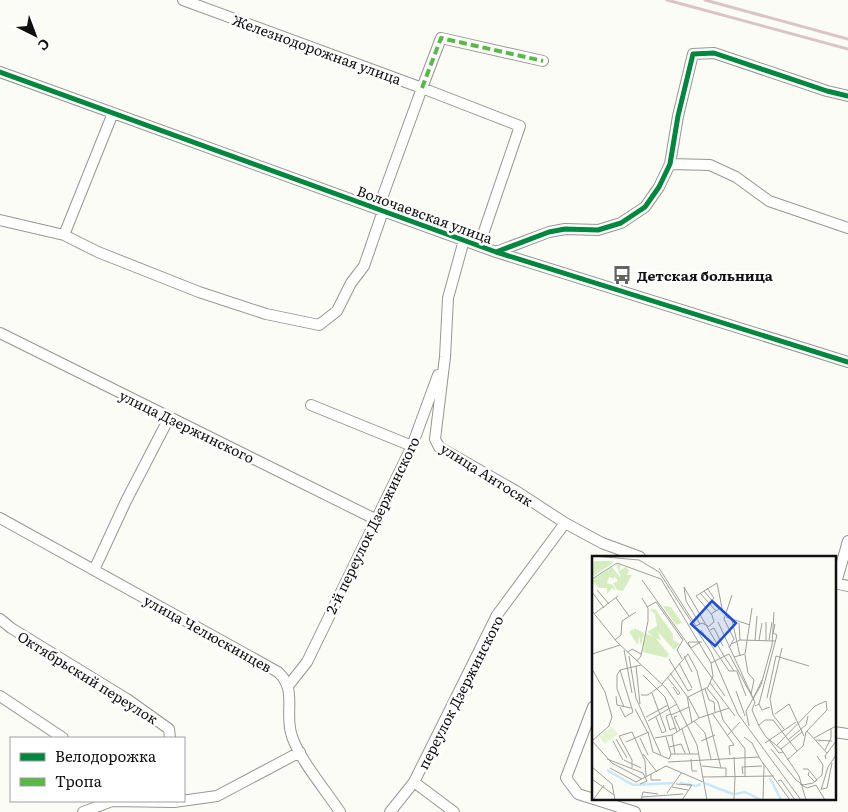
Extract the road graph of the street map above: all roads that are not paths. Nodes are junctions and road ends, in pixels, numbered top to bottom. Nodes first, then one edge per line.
1 (183, 0) edge
2 (543, 61) dead end
3 (0, 72) edge
4 (422, 88) junction
5 (848, 96) edge
6 (112, 114) junction
7 (670, 164) junction
8 (381, 210) junction
9 (0, 220) edge
10 (848, 228) edge
11 (64, 235) junction
12 (464, 240) junction
13 (479, 246) junction
14 (496, 252) junction
15 (0, 334) edge
16 (445, 357) junction
17 (848, 362) edge
18 (311, 405) dead end
19 (169, 418) junction
20 (412, 446) junction
21 (0, 518) edge
22 (375, 519) junction
23 (565, 523) junction
24 (848, 541) edge
25 (637, 556) edge
26 (94, 570) junction
27 (836, 580) edge
28 (0, 619) edge
29 (288, 686) junction
30 (0, 696) edge
31 (592, 709) edge
32 (61, 737) edge
33 (170, 737) edge
34 (300, 752) junction
35 (414, 782) junction
36 (592, 798) edge
37 (185, 800) edge
38 (597, 800) edge
39 (109, 802) edge
40 (84, 812) edge
41 (340, 812) edge
42 (390, 812) edge
43 (454, 812) edge
44 (635, 812) edge

1 - 4 street, Железнодорожная улица
2 - 4 street
3 - 6 street, Волочаевская улица
4 - 8 street
4 - 13 street
5 - 7 street
6 - 8 street, Волочаевская улица
6 - 11 street
7 - 10 street
7 - 14 street
8 - 11 street
8 - 12 street, Волочаевская улица
9 - 11 street
12 - 13 street, Волочаевская улица
12 - 16 street, улица Антосяк
13 - 14 street, Волочаевская улица
14 - 17 street, Волочаевская улица
15 - 19 street, улица Дзержинского
16 - 20 street, 2-й переулок Дзержинского
16 - 23 street, улица Антосяк
18 - 20 street
19 - 22 street, улица Дзержинского
19 - 26 street
20 - 22 street, 2-й переулок Дзержинского
21 - 26 street, улица Челюскинцев
22 - 29 street, 2-й переулок Дзержинского
23 - 25 street, улица Антосяк
23 - 35 street, переулок Дзержинского
24 - 27 street
26 - 29 street, улица Челюскинцев
28 - 33 street, Октябрьский переулок
29 - 34 street
30 - 32 street
31 - 36 street
34 - 37 street
34 - 41 street
35 - 42 street, переулок Дзержинского
35 - 43 street
38 - 44 street
39 - 40 street

